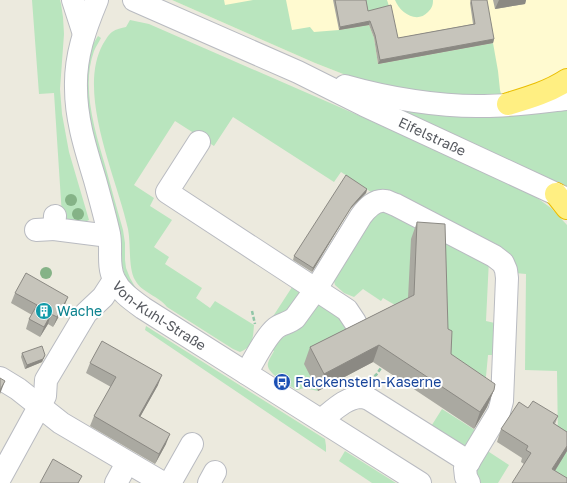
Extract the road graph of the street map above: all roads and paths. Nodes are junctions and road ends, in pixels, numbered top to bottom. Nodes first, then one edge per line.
1 (72, 0) edge
2 (97, 0) edge
3 (134, 0) edge
4 (84, 34) junction
5 (298, 72) junction
6 (567, 80) edge
7 (567, 100) edge
8 (508, 104) junction
9 (199, 142) dead end
10 (563, 200) edge
11 (48, 225) dead end
12 (109, 236) junction
13 (108, 288) junction
14 (316, 289) junction
15 (355, 322) dead end
16 (382, 368) dead end
17 (246, 373) junction
18 (0, 378) edge
19 (366, 381) dead end
20 (42, 401) junction
21 (321, 420) junction
22 (192, 444) dead end
23 (127, 462) junction
24 (469, 472) edge
25 (0, 478) edge
26 (116, 483) edge
27 (163, 483) edge
28 (170, 483) edge
29 (420, 483) edge

1 - 4 street
2 - 4 street, Von-Kuhl-Straße
3 - 5 street, Eifelstraße
4 - 12 street, Von-Kuhl-Straße
5 - 8 street, Eifelstraße
5 - 10 street, Eifelstraße
6 - 8 highway
7 - 8 street, Eifelstraße
9 - 14 street
11 - 12 street
12 - 13 street, Von-Kuhl-Straße
13 - 17 street, Von-Kuhl-Straße
13 - 20 street
14 - 15 street
14 - 17 street
14 - 24 street
16 - 19 path
17 - 21 street, Von-Kuhl-Straße
18 - 20 street
20 - 23 street
20 - 25 street
21 - 24 street
21 - 29 street, Von-Kuhl-Straße
22 - 28 street
23 - 26 street
23 - 27 street

